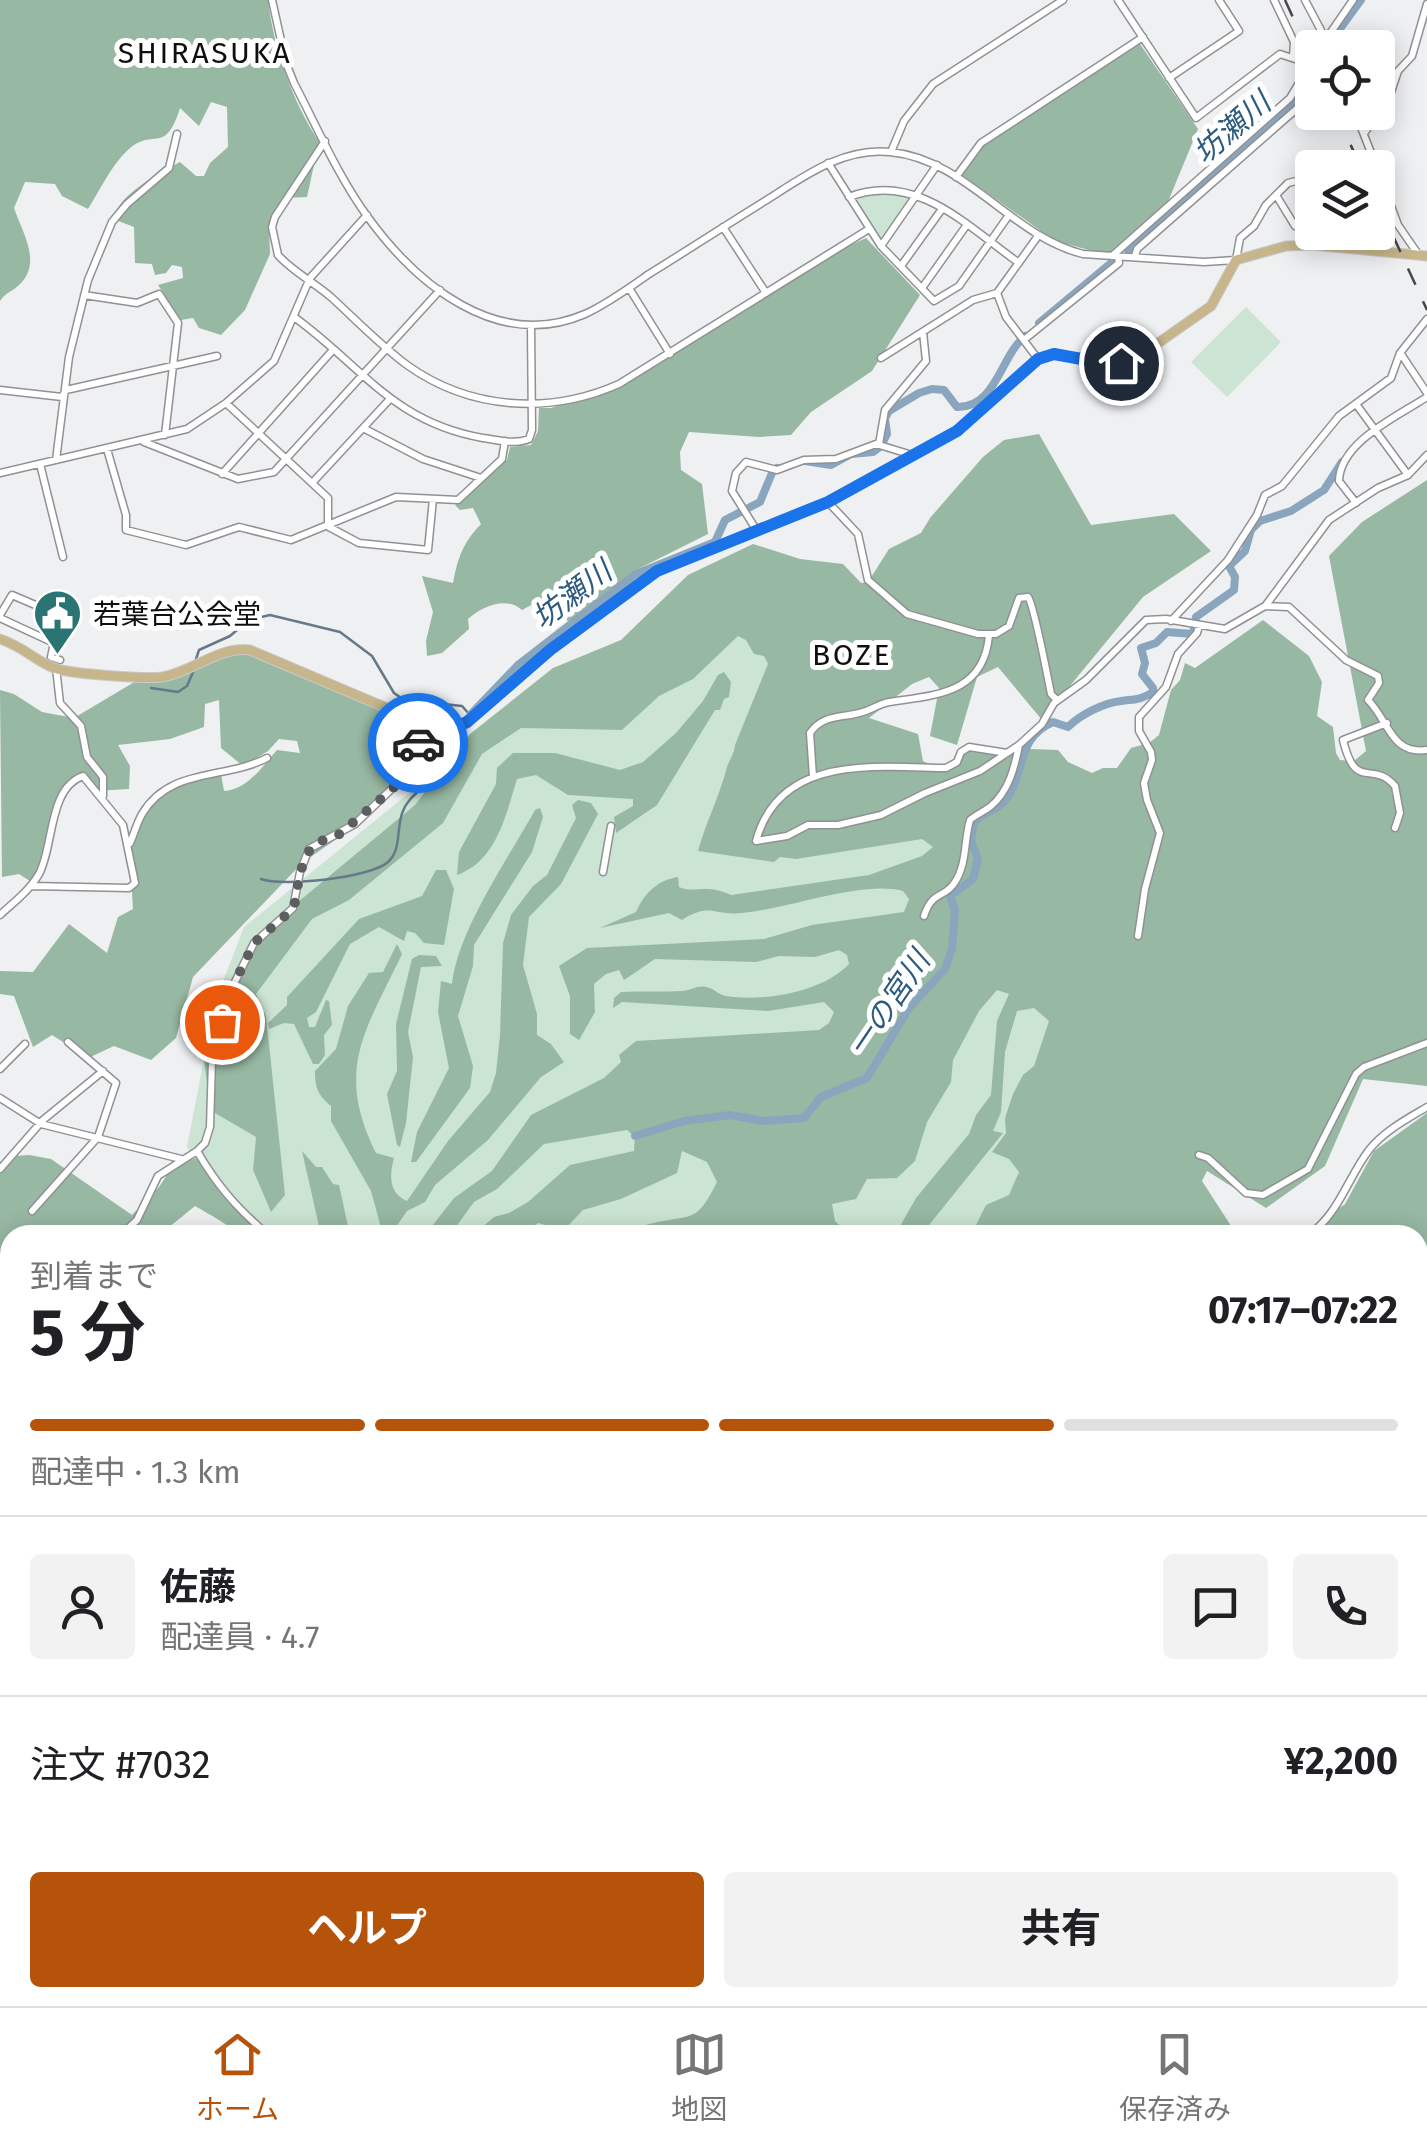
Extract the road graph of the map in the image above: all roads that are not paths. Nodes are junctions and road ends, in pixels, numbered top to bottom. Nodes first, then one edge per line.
1 (272, 0) edge
2 (1063, 0) edge
3 (1118, 0) edge
4 (1219, 0) edge
5 (1274, 0) edge
6 (1305, 0) edge
7 (1354, 0) edge
8 (1427, 4) edge
9 (1321, 30) edge
10 (1331, 30) edge
11 (1143, 38) junction
12 (1293, 58) joint
13 (1169, 78) junction
14 (1295, 90) edge
15 (1295, 110) edge
16 (1365, 132) joint
17 (177, 134) dead end
18 (325, 141) junction
19 (1371, 150) edge
20 (891, 152) junction
21 (828, 163) junction
22 (936, 165) junction
23 (956, 177) junction
24 (1295, 181) edge
25 (918, 193) junction
26 (1276, 195) junction
27 (849, 197) junction
28 (942, 210) junction
29 (1009, 215) junction
30 (367, 216) junction
31 (1395, 217) edge
32 (966, 226) junction
33 (1295, 226) edge
34 (723, 227) junction
35 (869, 228) junction
36 (1038, 236) junction
37 (990, 242) junction
38 (881, 246) junction
39 (1295, 246) edge
40 (1363, 250) edge
41 (1423, 255) edge
42 (1115, 256) junction
43 (1135, 257) junction
44 (1236, 260) junction
45 (1018, 263) junction
46 (901, 266) junction
47 (310, 278) junction
48 (629, 288) junction
49 (922, 288) junction
50 (440, 290) junction
51 (997, 292) junction
52 (766, 293) junction
53 (84, 295) junction
54 (294, 317) junction
55 (1427, 320) edge
56 (531, 326) junction
57 (923, 332) junction
58 (1024, 339) junction
59 (388, 349) junction
60 (332, 350) junction
61 (1400, 353) junction
62 (670, 354) junction
63 (217, 356) dead end
64 (881, 358) dead end
65 (1038, 359) junction
66 (174, 366) junction
67 (361, 377) junction
68 (0, 390) edge
69 (64, 394) junction
70 (1427, 395) edge
71 (389, 400) junction
72 (226, 402) junction
73 (1356, 404) junction
74 (532, 405) junction
75 (363, 428) junction
76 (1376, 431) junction
77 (257, 433) junction
78 (165, 435) junction
79 (142, 442) junction
80 (505, 442) junction
81 (878, 444) junction
82 (107, 448) junction
83 (912, 455) junction
84 (1427, 455) edge
85 (286, 459) junction
86 (56, 460) junction
87 (40, 464) junction
88 (0, 473) edge
89 (222, 474) junction
90 (1408, 475) junction
91 (480, 478) junction
92 (312, 482) junction
93 (433, 499) junction
94 (828, 502) junction
95 (1356, 503) junction
96 (328, 526) junction
97 (758, 532) junction
98 (63, 557) dead end
99 (1265, 606) junction
100 (2, 619) edge
101 (1170, 620) junction
102 (1195, 625) junction
103 (989, 634) junction
104 (1, 639) edge
105 (54, 643) junction
106 (58, 664) junction
107 (1057, 700) junction
108 (1387, 723) junction
109 (426, 724) junction
110 (1019, 745) junction
111 (1427, 750) edge
112 (1007, 753) junction
113 (267, 758) dead end
114 (812, 777) junction
115 (102, 796) junction
116 (610, 826) dead end
117 (1395, 828) dead end
118 (129, 844) junction
119 (603, 872) dead end
120 (31, 886) junction
121 (0, 915) edge
122 (924, 916) dead end
123 (1138, 936) dead end
124 (68, 1042) dead end
125 (1427, 1043) edge
126 (24, 1044) dead end
127 (0, 1069) edge
128 (103, 1071) junction
129 (0, 1098) edge
130 (1427, 1106) edge
131 (41, 1124) junction
132 (98, 1137) junction
133 (198, 1151) junction
134 (1200, 1155) dead end
135 (182, 1159) junction
136 (0, 1169) edge
137 (32, 1211) dead end
138 (132, 1225) edge
139 (257, 1225) edge
140 (1321, 1225) edge

1 - 18 street
2 - 20 street
3 - 11 street
4 - 13 street
5 - 12 street
6 - 9 street
7 - 10 street
8 - 16 street
11 - 13 street
11 - 23 street
12 - 13 street
14 - 42 street
15 - 43 street
16 - 19 street
17 - 53 street
18 - 30 street
18 - 47 street
20 - 21 street
20 - 22 street
21 - 27 street
21 - 34 street
22 - 23 street
22 - 25 street
23 - 29 street
24 - 26 street
25 - 27 street
25 - 28 street
25 - 38 street
26 - 33 street
26 - 44 street
27 - 35 street
28 - 32 street
28 - 46 street
29 - 36 street
29 - 37 street
30 - 47 street
30 - 50 street
31 - 41 street
32 - 37 street
32 - 49 street
34 - 48 street
34 - 52 street
35 - 38 street
35 - 52 street
36 - 42 street
36 - 45 street
37 - 45 street
37 - 49 street
38 - 46 street
39 - 44 main road
40 - 41 main road
42 - 43 street
42 - 58 street
43 - 44 street
44 - 65 main road
45 - 51 street
46 - 49 street
47 - 54 street
47 - 59 street
48 - 56 street
48 - 62 street
50 - 56 street
50 - 59 street
51 - 57 street
51 - 58 street
52 - 62 street
53 - 66 street
53 - 69 street
54 - 60 street
54 - 72 street
55 - 61 street
56 - 74 street
57 - 64 street
57 - 81 street
58 - 65 street
59 - 67 street
59 - 74 street
60 - 67 street
60 - 77 street
61 - 70 street
61 - 73 street
62 - 74 street
63 - 66 street
65 - 83 main road
66 - 69 street
66 - 78 street
67 - 71 street
67 - 85 street
68 - 69 street
69 - 86 street
70 - 76 street
71 - 75 street
71 - 80 street
72 - 77 street
72 - 78 street
73 - 76 street
73 - 101 street
74 - 80 street
75 - 91 street
75 - 92 street
76 - 90 street
76 - 95 street
77 - 85 street
77 - 89 street
78 - 79 street
79 - 82 street
79 - 89 street
80 - 91 street
81 - 83 street
81 - 97 street
82 - 86 street
82 - 96 street
83 - 94 main road
84 - 90 street
85 - 89 street
85 - 92 street
86 - 87 street
87 - 88 street
87 - 98 street
90 - 95 street
91 - 93 street
92 - 96 street
93 - 96 street
93 - 96 street
94 - 97 main road
94 - 103 street
95 - 99 street
97 - 109 main road
99 - 102 street
99 - 108 street
100 - 104 street
100 - 105 street
100 - 105 street
101 - 102 street
101 - 107 street
102 - 123 street
103 - 107 street
103 - 114 street
104 - 106 main road
105 - 106 street
106 - 109 main road
106 - 115 street
107 - 110 street
108 - 111 street
108 - 117 street
109 - 133 street
110 - 112 street
110 - 122 street
112 - 114 street
112 - 114 street
113 - 118 street
115 - 118 street
115 - 120 street
116 - 119 street
118 - 120 street
120 - 121 street
124 - 128 street
125 - 134 street
126 - 127 street
128 - 131 street
128 - 132 street
129 - 131 street
130 - 140 street
131 - 132 street
131 - 136 street
132 - 135 street
132 - 137 street
133 - 135 street
133 - 139 street
135 - 138 street

